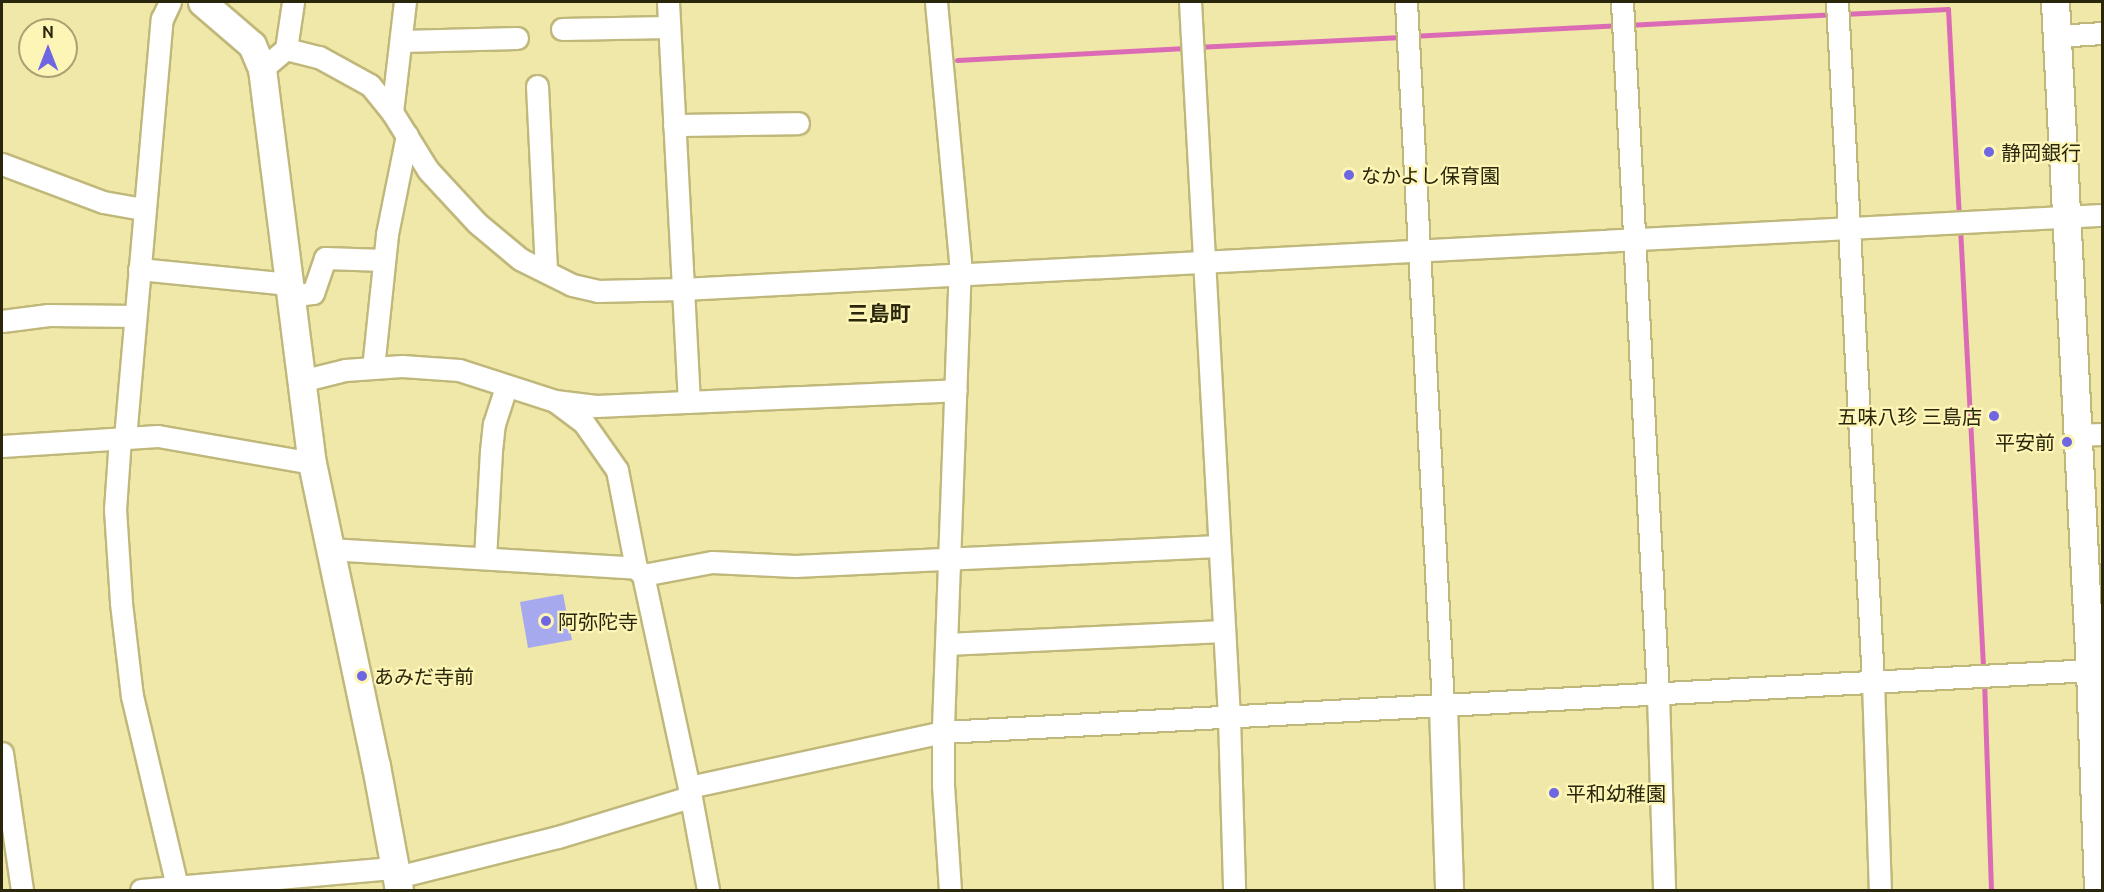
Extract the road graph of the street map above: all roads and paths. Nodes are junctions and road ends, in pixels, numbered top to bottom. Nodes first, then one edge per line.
1 (170, 2) edge
2 (202, 2) edge
3 (293, 2) edge
4 (405, 2) edge
5 (668, 2) edge
6 (936, 2) edge
7 (1190, 2) edge
8 (1406, 2) edge
9 (1622, 2) edge
10 (1837, 2) edge
11 (2055, 2) edge
12 (669, 27) junction
13 (562, 29) dead end
14 (2103, 33) edge
15 (2057, 36) junction
16 (517, 38) dead end
17 (402, 41) junction
18 (286, 49) junction
19 (262, 69) junction
20 (537, 86) dead end
21 (392, 112) junction
22 (798, 123) dead end
23 (674, 125) junction
24 (407, 135) junction
25 (2, 164) edge
26 (143, 209) junction
27 (2103, 215) edge
28 (2064, 217) junction
29 (1849, 228) junction
30 (1634, 239) junction
31 (1418, 250) junction
32 (384, 260) junction
33 (1203, 262) junction
34 (139, 269) junction
35 (546, 272) junction
36 (960, 274) junction
37 (683, 289) junction
38 (290, 290) junction
39 (135, 316) junction
40 (2, 321) edge
41 (373, 368) junction
42 (301, 381) junction
43 (506, 386) junction
44 (956, 390) junction
45 (555, 401) junction
46 (689, 401) junction
47 (2103, 434) edge
48 (2076, 435) junction
49 (123, 438) junction
50 (2, 446) edge
51 (312, 463) junction
52 (1220, 546) junction
53 (328, 549) junction
54 (485, 558) junction
55 (949, 559) junction
56 (639, 571) junction
57 (1224, 631) junction
58 (946, 644) junction
59 (2096, 670) edge
60 (1873, 682) junction
61 (1658, 695) junction
62 (1443, 706) junction
63 (1229, 717) junction
64 (942, 732) junction
65 (2, 753) edge
66 (689, 792) junction
67 (397, 879) edge
68 (177, 889) edge
69 (22, 891) edge
70 (141, 891) edge
71 (708, 891) edge
72 (950, 891) edge
73 (1234, 891) edge
74 (1449, 891) edge
75 (1664, 891) edge
76 (1880, 891) edge
77 (2098, 891) edge

1 - 26 street
2 - 19 street
3 - 18 street
4 - 17 street
5 - 12 street
6 - 36 street
7 - 33 street
8 - 31 street
9 - 30 street
10 - 29 street
11 - 15 street
12 - 13 street
12 - 23 street
14 - 15 street
15 - 28 street
16 - 17 street
17 - 21 street
18 - 19 street
18 - 21 street
19 - 38 street
20 - 35 street
21 - 24 street
22 - 23 street
23 - 37 street
24 - 32 street
24 - 35 street
25 - 26 street
26 - 34 street
27 - 28 street
28 - 29 street
28 - 48 street
29 - 30 street
29 - 60 street
30 - 31 street
30 - 61 street
31 - 33 street
31 - 62 street
32 - 38 street
32 - 41 street
33 - 36 street
33 - 52 street
34 - 38 street
34 - 39 street
35 - 37 street
36 - 37 street
36 - 44 street
37 - 46 street
38 - 42 street
39 - 40 street
39 - 49 street
41 - 42 street
41 - 43 street
42 - 51 street
43 - 45 street
43 - 54 street
44 - 46 street
44 - 55 street
45 - 46 street
45 - 56 street
47 - 48 street
48 - 59 street
49 - 50 street
49 - 51 street
49 - 68 street
51 - 53 street
52 - 55 street
52 - 57 street
53 - 54 street
53 - 67 street
54 - 56 street
55 - 56 street
55 - 58 street
56 - 66 street
57 - 58 street
57 - 63 street
58 - 64 street
59 - 60 street
59 - 77 street
60 - 61 street
60 - 76 street
61 - 62 street
61 - 75 street
62 - 63 street
62 - 74 street
63 - 64 street
63 - 73 street
64 - 66 street
64 - 72 street
65 - 69 street
66 - 67 street
66 - 71 street
67 - 68 street
68 - 70 street

